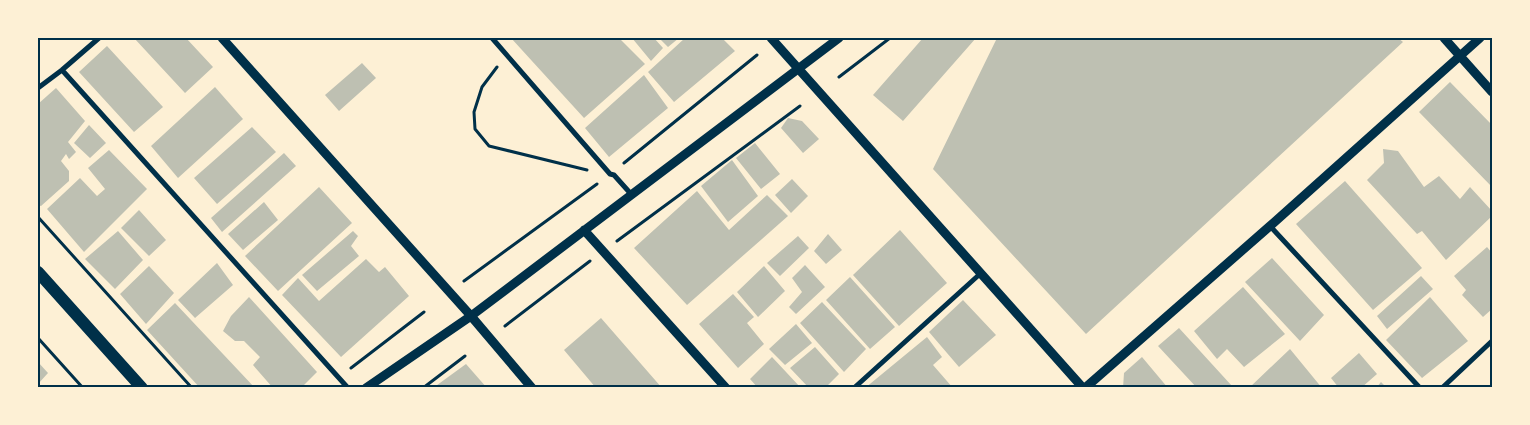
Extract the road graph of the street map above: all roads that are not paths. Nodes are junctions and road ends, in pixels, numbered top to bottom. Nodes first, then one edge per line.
1 (99, 38) edge
2 (222, 38) edge
3 (492, 38) edge
4 (770, 38) edge
5 (839, 38) edge
6 (1444, 38) edge
7 (1480, 38) edge
8 (1460, 56) junction
9 (798, 68) junction
10 (62, 70) junction
11 (38, 88) edge
12 (1492, 92) edge
13 (632, 194) junction
14 (1270, 226) junction
15 (584, 230) junction
16 (38, 272) edge
17 (981, 273) junction
18 (471, 316) junction
19 (1492, 341) edge
20 (142, 388) edge
21 (348, 388) edge
22 (366, 388) edge
23 (532, 388) edge
24 (726, 388) edge
25 (854, 388) edge
26 (1084, 388) edge
27 (1420, 388) edge
28 (1442, 388) edge

1 - 10 street
2 - 18 street
3 - 13 street
4 - 9 street
5 - 9 street
6 - 8 street
7 - 8 street
8 - 12 street
8 - 14 street
9 - 13 street
9 - 17 street
10 - 11 street
10 - 21 street
13 - 15 street
14 - 26 street
14 - 27 street
15 - 18 street
15 - 24 street
16 - 20 main road
17 - 25 street
17 - 26 street
18 - 22 street
18 - 23 street
19 - 28 street

